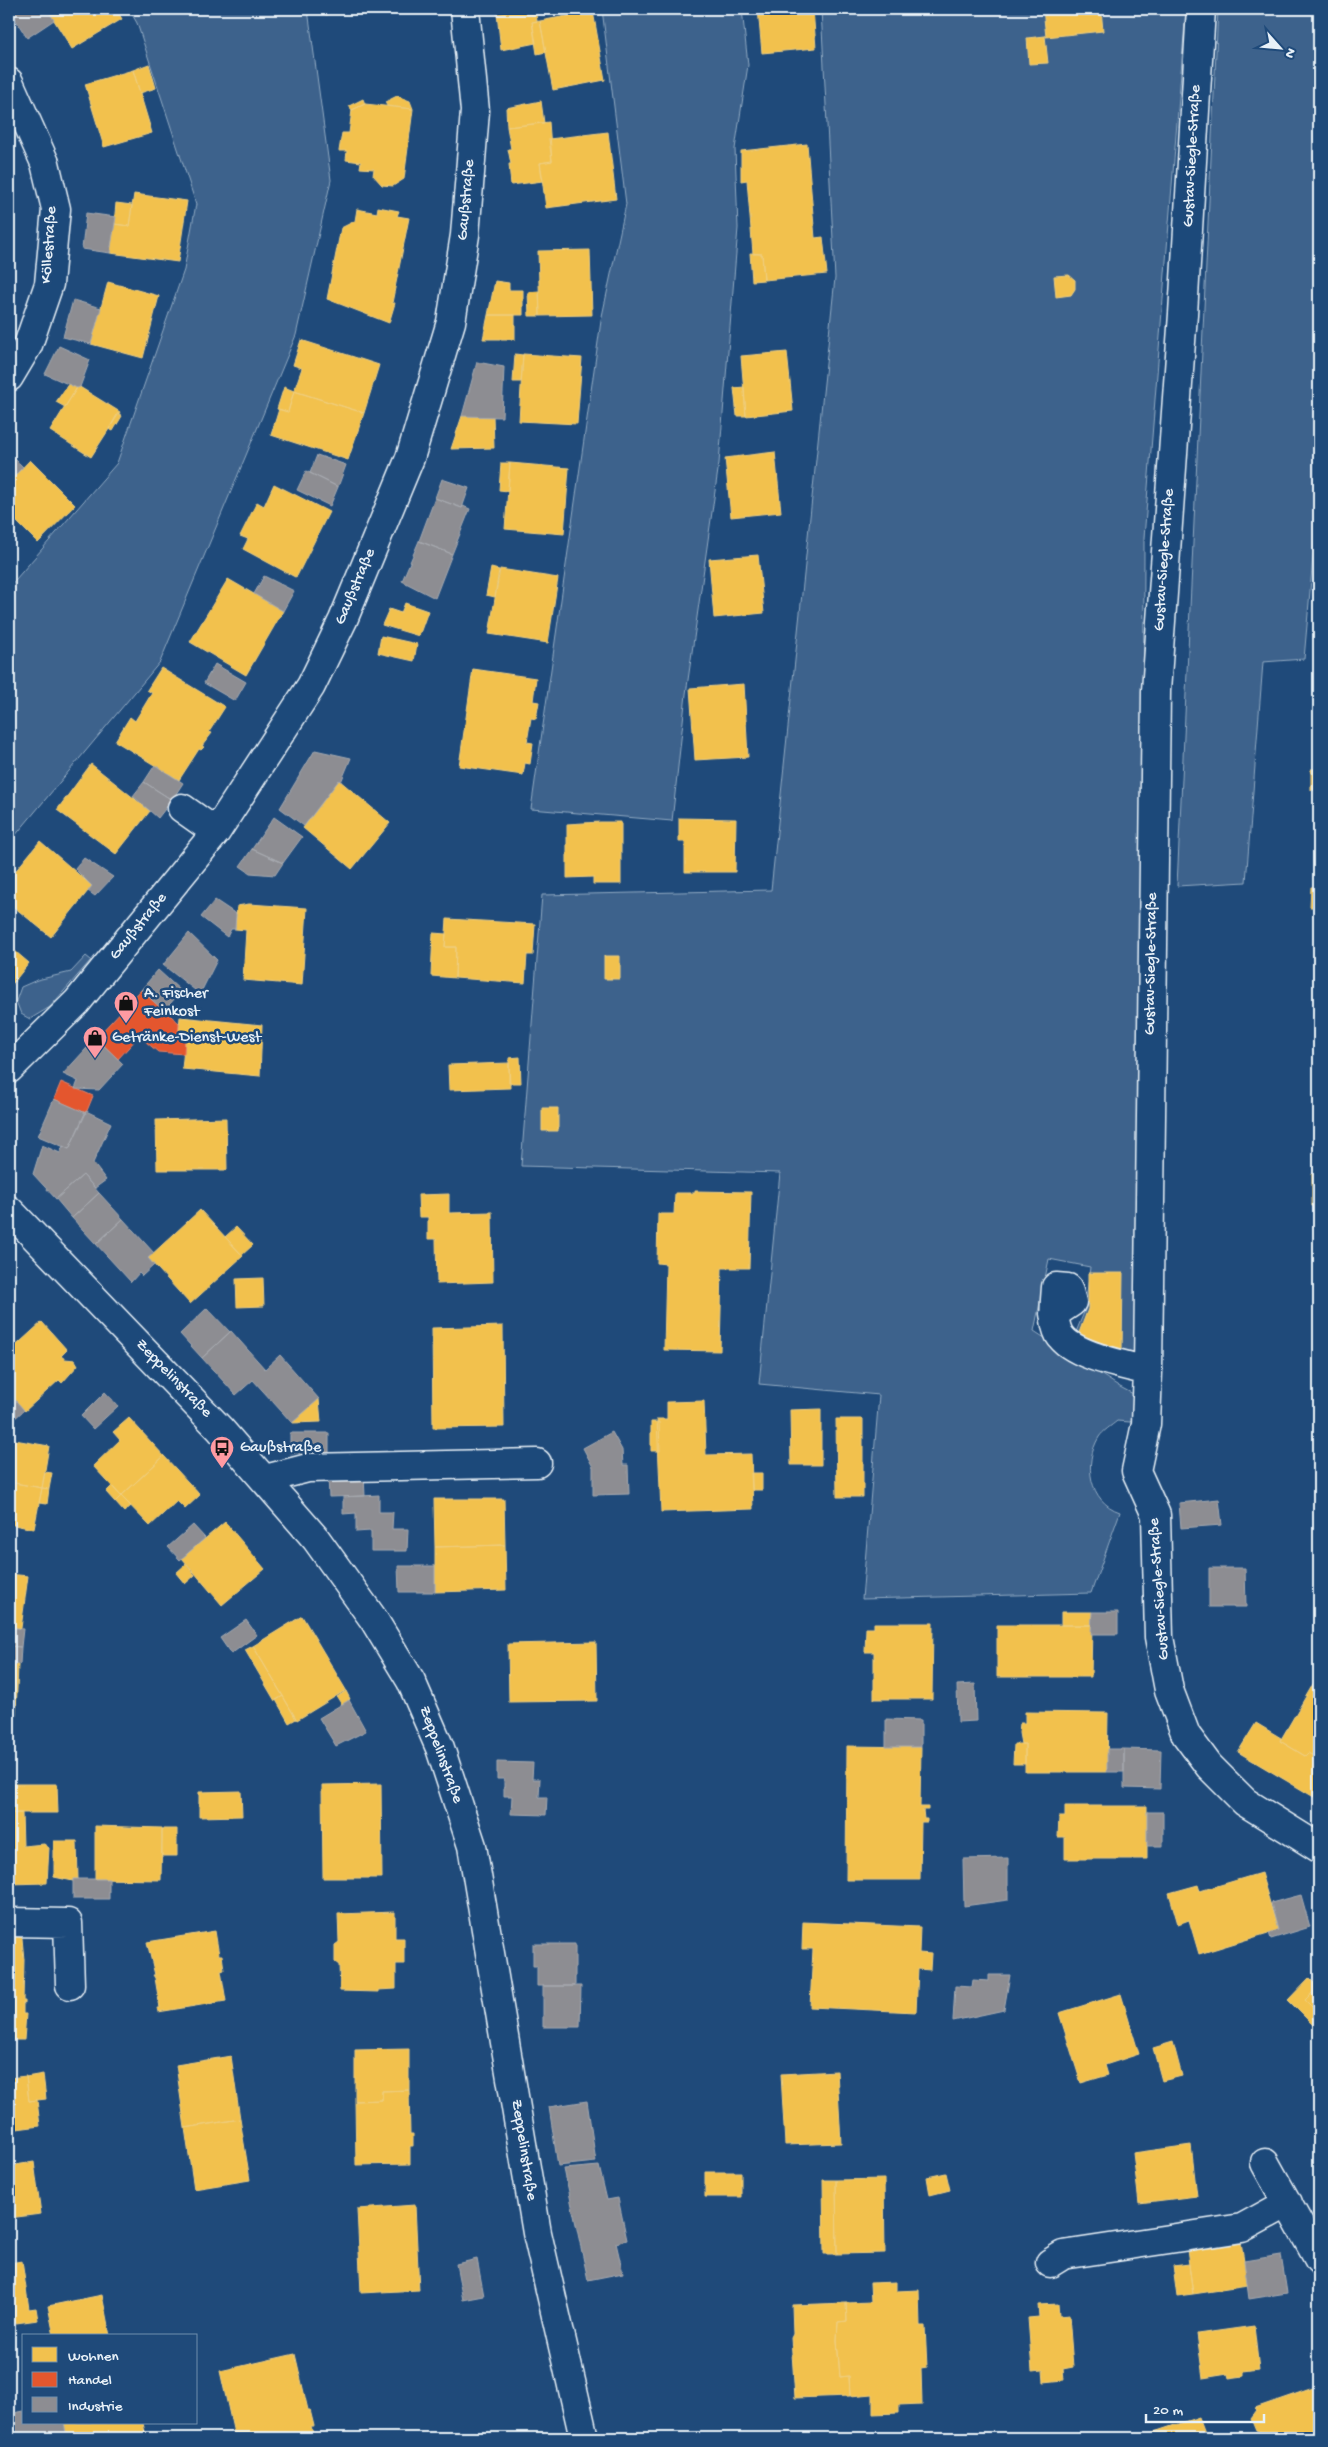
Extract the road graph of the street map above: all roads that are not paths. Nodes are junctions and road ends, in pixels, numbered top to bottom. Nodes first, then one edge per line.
1 (466, 9) edge
2 (1201, 9) edge
3 (9, 82) edge
4 (9, 377) edge
5 (182, 808) dead end
6 (216, 832) junction
7 (9, 1068) edge
8 (9, 1210) edge
9 (1054, 1314) dead end
10 (1148, 1371) junction
11 (537, 1463) dead end
12 (265, 1479) junction
13 (1319, 1848) edge
14 (9, 1922) edge
15 (70, 1985) dead end
16 (1265, 2163) dead end
17 (1288, 2203) junction
18 (1319, 2260) edge
19 (1050, 2263) dead end
20 (584, 2438) edge

1 - 6 street, Gaußstraße
2 - 10 street, Gustav-Siegle-Straße
3 - 4 street, Köllestraße
5 - 6 street
6 - 7 street, Gaußstraße
8 - 12 street, Zeppelinstraße
9 - 10 street
10 - 13 street, Gustav-Siegle-Straße
11 - 12 street
12 - 20 street, Zeppelinstraße
14 - 15 street
16 - 17 street
17 - 18 street
17 - 19 street

